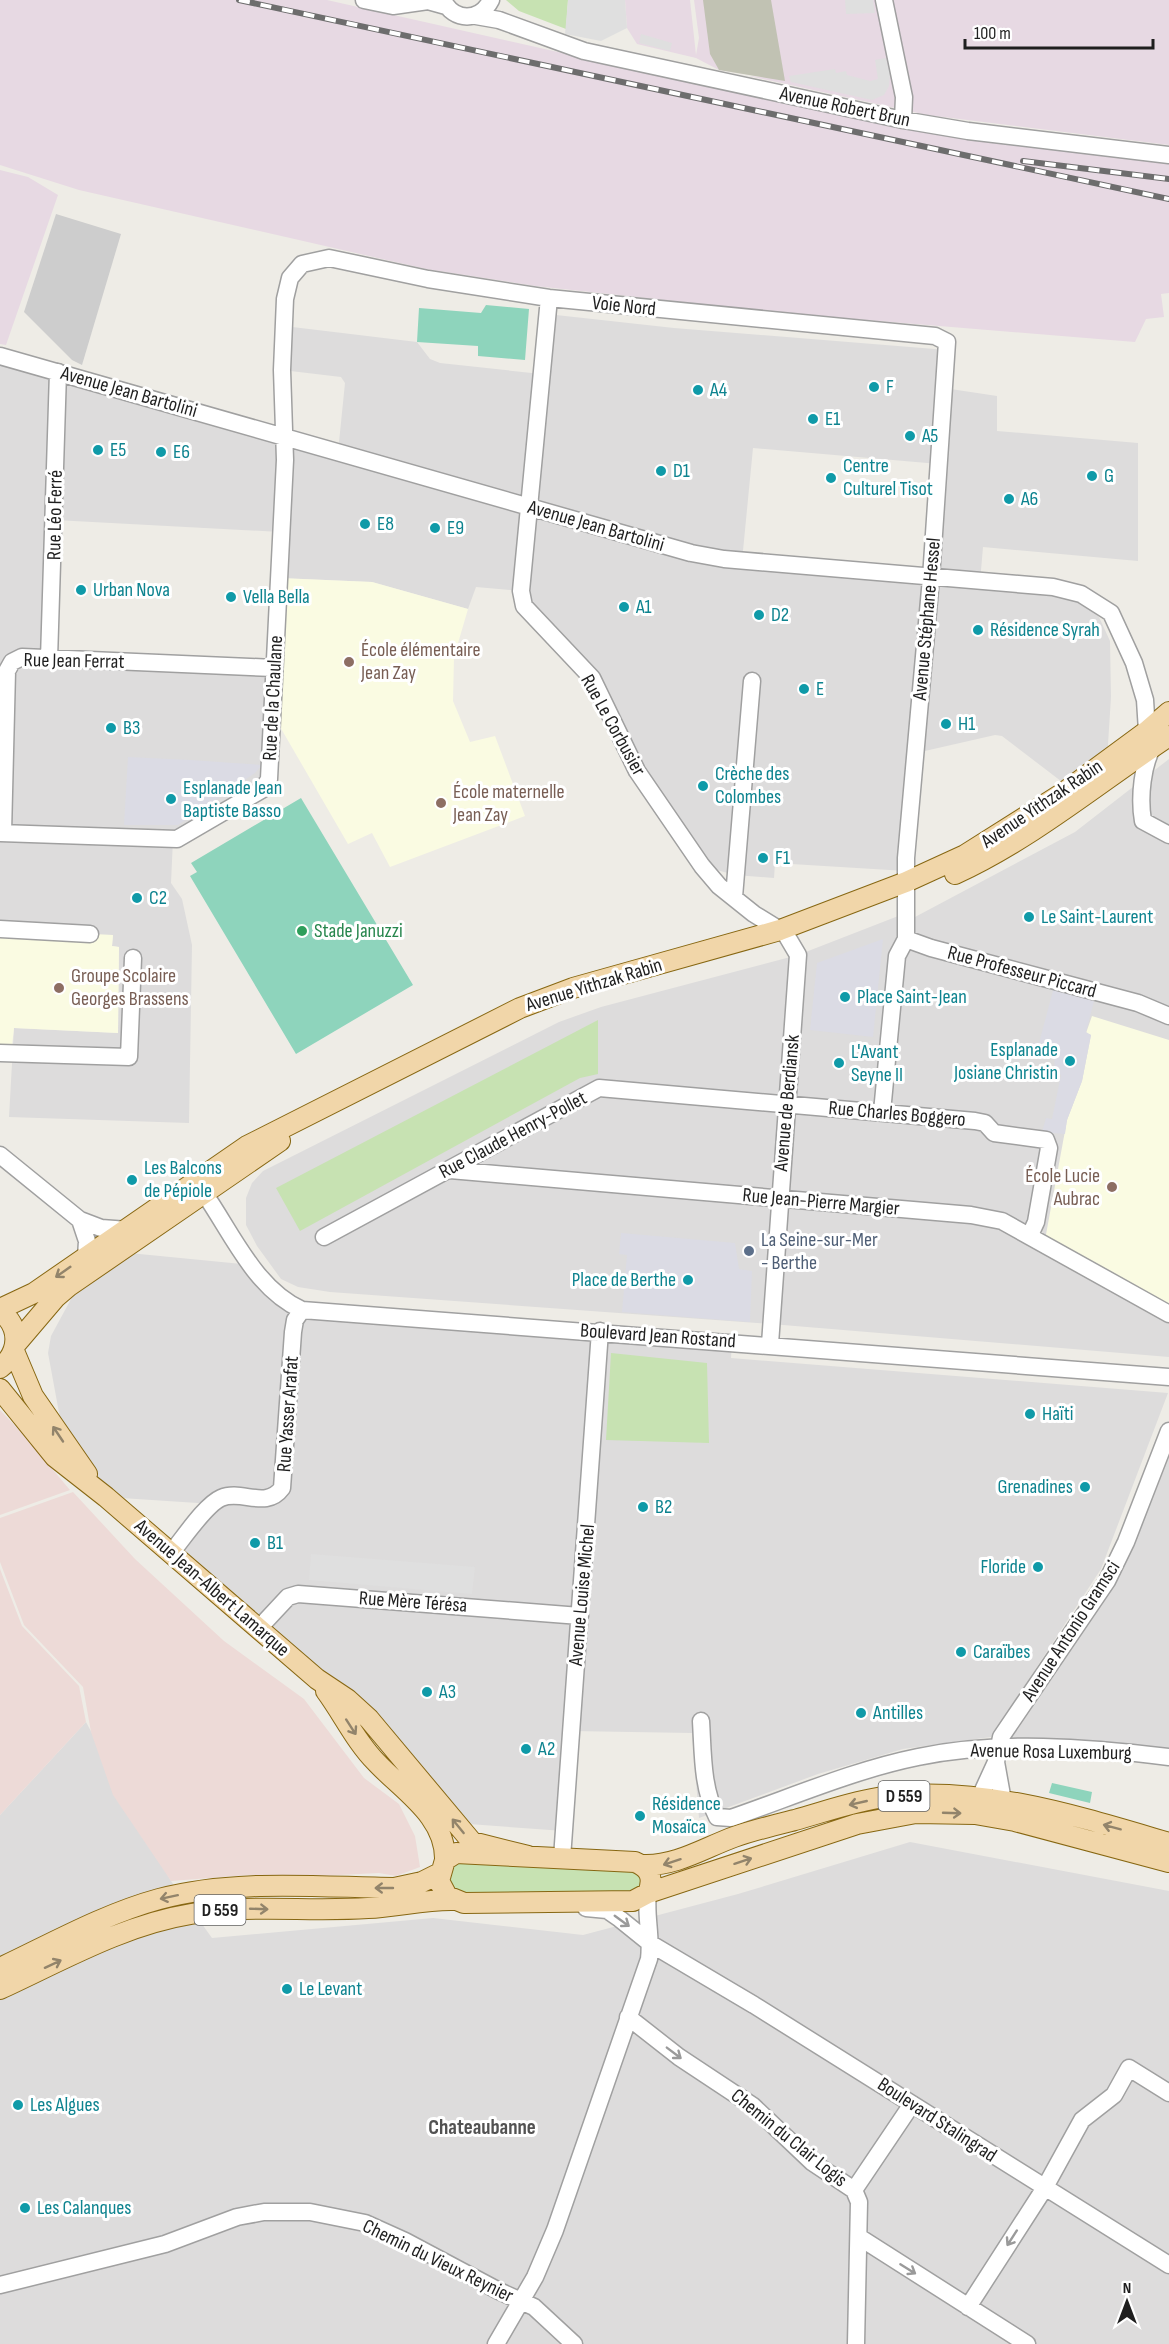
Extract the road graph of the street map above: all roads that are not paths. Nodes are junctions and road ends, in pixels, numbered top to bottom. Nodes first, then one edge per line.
1 (370, 0) edge
2 (493, 0) edge
3 (884, 0) edge
4 (445, 3) edge
5 (476, 16) junction
6 (528, 30) junction
7 (903, 120) junction
8 (1169, 155) edge
9 (302, 264) joint
10 (549, 298) junction
11 (947, 343) joint
12 (0, 356) edge
13 (58, 372) junction
14 (286, 437) junction
15 (528, 507) junction
16 (931, 578) junction
17 (49, 659) junction
18 (274, 668) junction
19 (752, 681) dead end
20 (1160, 731) edge
21 (1126, 764) junction
22 (2, 833) edge
23 (1169, 835) edge
24 (906, 888) junction
25 (734, 897) junction
26 (0, 929) edge
27 (785, 933) junction
28 (90, 934) dead end
29 (906, 939) junction
30 (133, 958) dead end
31 (1138, 1003) junction
32 (1169, 1006) edge
33 (1169, 1016) edge
34 (0, 1053) edge
35 (787, 1104) junction
36 (882, 1112) junction
37 (0, 1155) edge
38 (450, 1170) junction
39 (194, 1191) junction
40 (780, 1198) junction
41 (80, 1220) junction
42 (128, 1230) junction
43 (1030, 1235) junction
44 (324, 1237) dead end
45 (86, 1257) junction
46 (0, 1310) edge
47 (302, 1310) junction
48 (1169, 1314) edge
49 (600, 1331) junction
50 (770, 1344) junction
51 (15, 1348) junction
52 (0, 1368) edge
53 (1169, 1377) edge
54 (0, 1389) edge
55 (1169, 1431) edge
56 (106, 1497) junction
57 (171, 1553) junction
58 (580, 1616) junction
59 (259, 1628) junction
60 (317, 1679) junction
61 (701, 1721) dead end
62 (997, 1755) junction
63 (1169, 1756) edge
64 (980, 1797) junction
65 (1003, 1801) junction
66 (1169, 1843) edge
67 (528, 1856) junction
68 (562, 1858) junction
69 (1169, 1862) edge
70 (644, 1865) junction
71 (442, 1866) junction
72 (648, 1893) junction
73 (455, 1900) junction
74 (547, 1903) junction
75 (648, 1922) junction
76 (651, 1944) junction
77 (0, 1968) edge
78 (704, 1976) junction
79 (0, 1989) edge
80 (628, 2017) junction
81 (1169, 2093) edge
82 (912, 2104) junction
83 (1044, 2189) junction
84 (854, 2190) junction
85 (859, 2237) junction
86 (1169, 2265) edge
87 (0, 2286) edge
88 (521, 2301) junction
89 (968, 2307) junction
90 (496, 2344) edge
91 (574, 2344) edge
92 (856, 2344) edge
93 (1027, 2344) edge

1 - 4 street
2 - 5 street
2 - 6 street, Avenue Robert Brun
3 - 7 street
4 - 5 street, Avenue Robert Brun
5 - 6 street, Avenue Robert Brun
6 - 7 street, Avenue Robert Brun
7 - 8 street, Avenue Robert Brun
9 - 10 street, Voie Nord
9 - 14 street, Rue de la Chaulane
10 - 11 street, Voie Nord
10 - 15 street, Rue Le Corbusier
11 - 16 street, Avenue Stéphane Hessel
12 - 13 street, Avenue Jean Bartolini
13 - 14 street, Avenue Jean Bartolini
13 - 17 street, Rue Léo Ferré
14 - 15 street, Avenue Jean Bartolini
14 - 18 street, Rue de la Chaulane
15 - 16 street, Avenue Jean Bartolini
15 - 25 street, Rue Le Corbusier
16 - 20 street, Avenue Jean Bartolini
16 - 24 street, Avenue Stéphane Hessel
17 - 18 street, Rue Jean Ferrat
17 - 22 street, Rue Jean Ferrat
18 - 22 street, Rue de la Chaulane
19 - 25 street
20 - 21 main road, Avenue Yithzak Rabin
20 - 21 street
21 - 23 street
21 - 24 main road, Avenue Yithzak Rabin
21 - 24 main road, Avenue Yithzak Rabin
24 - 27 main road, Avenue Yithzak Rabin
24 - 29 street, Avenue Stéphane Hessel
25 - 27 street, Rue Le Corbusier
26 - 28 street
27 - 35 street, Avenue de Berdiansk
27 - 39 main road, Avenue Yithzak Rabin
27 - 39 main road, Avenue Yithzak Rabin
29 - 31 street, Rue Professeur Piccard
29 - 36 street
30 - 34 street
31 - 32 street, Rue Professeur Piccard
31 - 33 street, Rue Professeur Piccard
35 - 36 street, Rue Charles Boggero
35 - 38 street, Rue Claude Henry-Pollet
35 - 40 street, Avenue de Berdiansk
36 - 43 street, Rue Charles Boggero
37 - 41 street
38 - 40 street, Rue Jean-Pierre Margier
38 - 44 street, Rue Claude Henry-Pollet
39 - 42 main road, Avenue Yithzak Rabin
39 - 47 street, Boulevard Jean Rostand
39 - 51 main road, Avenue Yithzak Rabin
40 - 43 street, Rue Jean-Pierre Margier
40 - 50 street, Avenue de Berdiansk
41 - 42 street
41 - 45 street
42 - 45 main road, Avenue Yithzak Rabin
43 - 48 street, Rue Jean-Pierre Margier
45 -> 46 main road, Avenue Yithzak Rabin
46 - 51 main road, Avenue Jean-Albert Lamarque
47 - 49 street, Boulevard Jean Rostand
47 - 57 street, Rue Yasser Arafat
49 - 50 street, Boulevard Jean Rostand
49 - 58 street, Avenue Louise Michel
50 - 53 street, Boulevard Jean Rostand
51 - 52 main road, Avenue Yithzak Rabin
56 -> 51 main road, Avenue Jean-Albert Lamarque
54 - 56 main road, Avenue Jean-Albert Lamarque
55 - 62 street, Avenue Antonio Gramsci
56 - 57 main road, Avenue Jean-Albert Lamarque
57 - 59 main road, Avenue Jean-Albert Lamarque
58 - 59 street, Rue Mère Térésa
58 - 68 street, Avenue Louise Michel
59 - 60 main road, Avenue Jean-Albert Lamarque
67 -> 60 main road, Avenue Jean-Albert Lamarque
60 -> 71 main road, Avenue Jean-Albert Lamarque
61 - 62 street, Avenue Rosa Luxemburg
62 - 63 street, Avenue Rosa Luxemburg
62 - 64 street, Avenue Antonio Gramsci
62 - 65 street
64 - 65 main road, D 559
64 -> 70 main road, D 559
66 -> 65 main road, D 559
67 - 68 main road
67 - 71 main road
68 - 70 main road
72 -> 69 main road, D 559
70 - 72 main road
71 - 73 main road, Avenue Jean-Albert Lamarque
71 -> 77 main road, D 559
72 - 74 main road
72 - 75 street
73 - 74 main road
79 -> 73 main road, D 559
74 -> 76 street, Boulevard Stalingrad
75 - 76 street, Chemin du Vieux Reynier
75 - 78 street, Boulevard Stalingrad
76 - 78 street, Boulevard Stalingrad
76 - 80 street, Chemin du Vieux Reynier
78 - 82 street, Boulevard Stalingrad
80 -> 84 street, Chemin du Clair Logis
80 - 88 street, Chemin du Vieux Reynier
81 - 83 street
82 - 83 street, Boulevard Stalingrad
82 - 84 street
83 - 86 street, Boulevard Stalingrad
83 -> 89 street
84 - 85 street, Chemin du Clair Logis
85 -> 89 street
85 - 92 street, Chemin du Clair Logis
87 - 88 street, Chemin du Vieux Reynier
88 - 90 street
88 - 91 street
89 - 93 street

